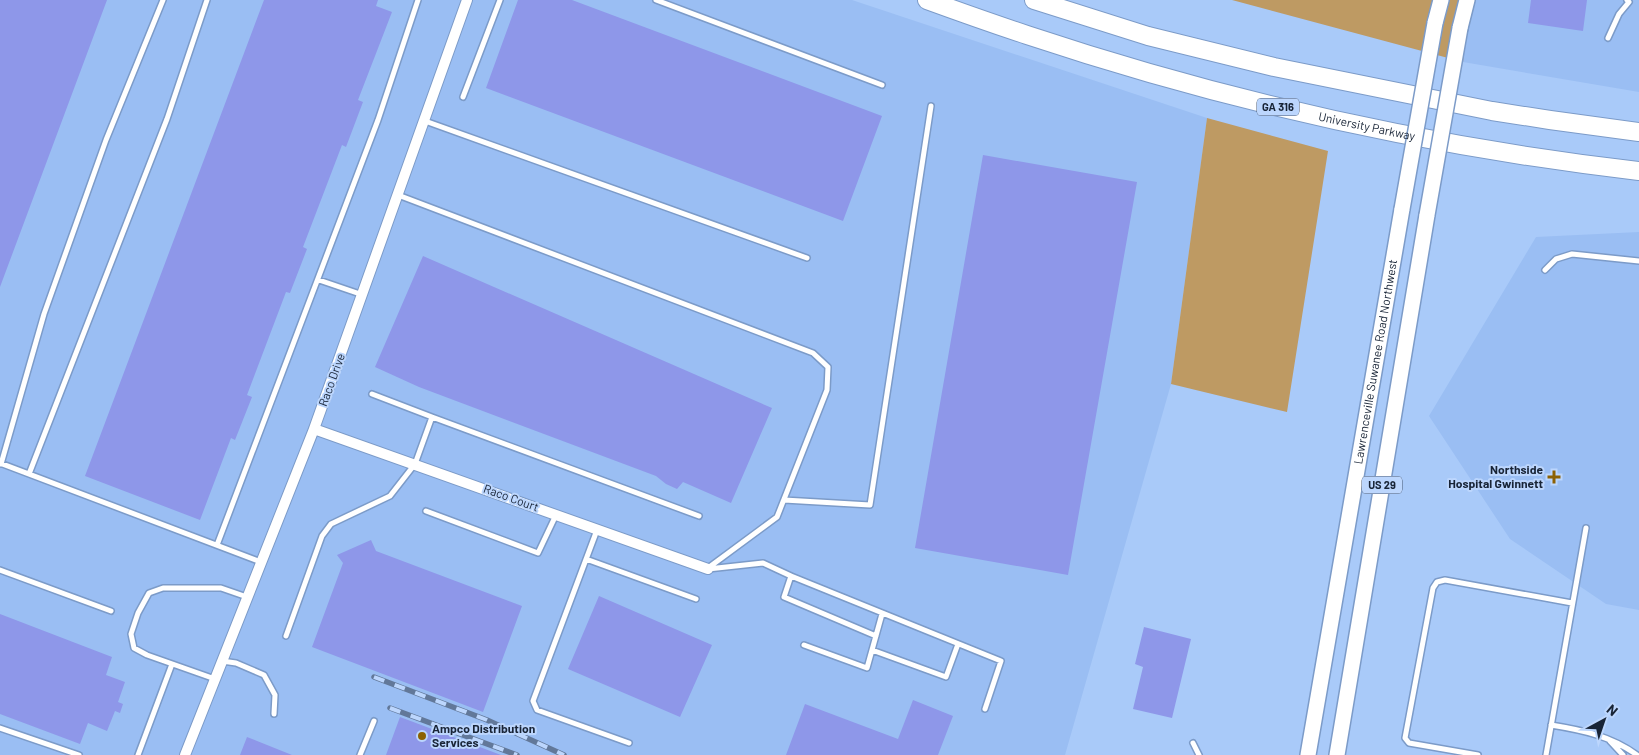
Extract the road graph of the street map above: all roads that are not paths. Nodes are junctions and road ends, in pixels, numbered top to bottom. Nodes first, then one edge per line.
1 (163, 0) edge
2 (207, 0) edge
3 (418, 0) edge
4 (468, 0) edge
5 (500, 0) edge
6 (656, 0) edge
7 (927, 0) edge
8 (1034, 0) edge
9 (1441, 0) edge
10 (1467, 0) edge
11 (1629, 1) edge
12 (1608, 38) dead end
13 (882, 85) dead end
14 (462, 97) dead end
15 (931, 106) dead end
16 (425, 121) junction
17 (1639, 132) edge
18 (1639, 171) edge
19 (398, 195) junction
20 (807, 258) dead end
21 (1639, 261) edge
22 (1545, 270) dead end
23 (319, 280) junction
24 (362, 295) junction
25 (372, 394) dead end
26 (432, 417) junction
27 (314, 429) junction
28 (1, 463) edge
29 (415, 464) junction
30 (29, 474) junction
31 (784, 500) junction
32 (426, 511) dead end
33 (556, 515) junction
34 (699, 516) dead end
35 (1586, 528) dead end
36 (598, 529) junction
37 (217, 545) junction
38 (586, 559) junction
39 (262, 562) junction
40 (708, 568) junction
41 (0, 570) edge
42 (791, 576) junction
43 (248, 597) junction
44 (696, 599) dead end
45 (1572, 603) junction
46 (111, 611) dead end
47 (882, 614) junction
48 (286, 636) dead end
49 (876, 636) junction
50 (958, 644) junction
51 (804, 645) dead end
52 (872, 650) junction
53 (222, 661) junction
54 (172, 664) junction
55 (215, 679) junction
56 (985, 709) dead end
57 (274, 714) dead end
58 (374, 721) dead end
59 (1551, 725) junction
60 (0, 728) edge
61 (1607, 739) junction
62 (629, 743) dead end
63 (1193, 744) dead end
64 (79, 755) edge
65 (138, 755) edge
66 (185, 755) edge
67 (360, 755) edge
68 (1199, 755) edge
69 (1308, 755) edge
70 (1337, 755) edge
71 (1478, 755) edge
72 (1546, 755) edge
73 (1623, 755) edge
74 (1636, 755) edge

1 - 28 lane
2 - 30 lane
3 - 23 lane
4 - 16 street, Raco Drive
5 - 14 lane
6 - 13 lane
7 - 18 highway, University Parkway / GA 316
8 - 17 highway
9 - 69 main road, Lawrenceville Suwanee Road Northwest / US 29, bridge
10 - 70 main road, Lawrenceville Suwanee Road Northwest / US 29, bridge
11 - 12 lane
15 - 31 lane
16 - 19 street, Raco Drive
16 - 20 lane
19 - 24 street, Raco Drive
19 - 31 lane
21 - 22 lane
23 - 24 lane
23 - 37 lane
24 - 27 street, Raco Drive
25 - 26 lane
26 - 29 lane
26 - 34 lane
27 - 29 street, Raco Court
27 - 39 street, Raco Drive
28 - 30 lane
29 - 33 street, Raco Court
29 - 48 lane
30 - 37 lane
31 - 40 lane
32 - 33 lane
33 - 36 street, Raco Court
35 - 45 lane
36 - 38 lane
36 - 40 street, Raco Court
37 - 39 lane
38 - 44 lane
38 - 62 lane
39 - 43 street, Raco Drive
40 - 42 lane
41 - 46 lane
42 - 47 lane
42 - 49 lane
43 - 53 street, Raco Drive
43 - 54 lane
45 - 59 lane
45 - 71 lane
47 - 49 lane
47 - 50 lane
49 - 52 lane
50 - 52 lane
50 - 56 lane
51 - 52 lane
53 - 55 street, Raco Drive
53 - 57 lane
54 - 55 lane
54 - 65 lane
55 - 66 street, Raco Drive
58 - 67 lane
59 - 61 lane
59 - 72 lane
60 - 64 lane
61 - 73 lane
61 - 74 lane
63 - 68 lane

